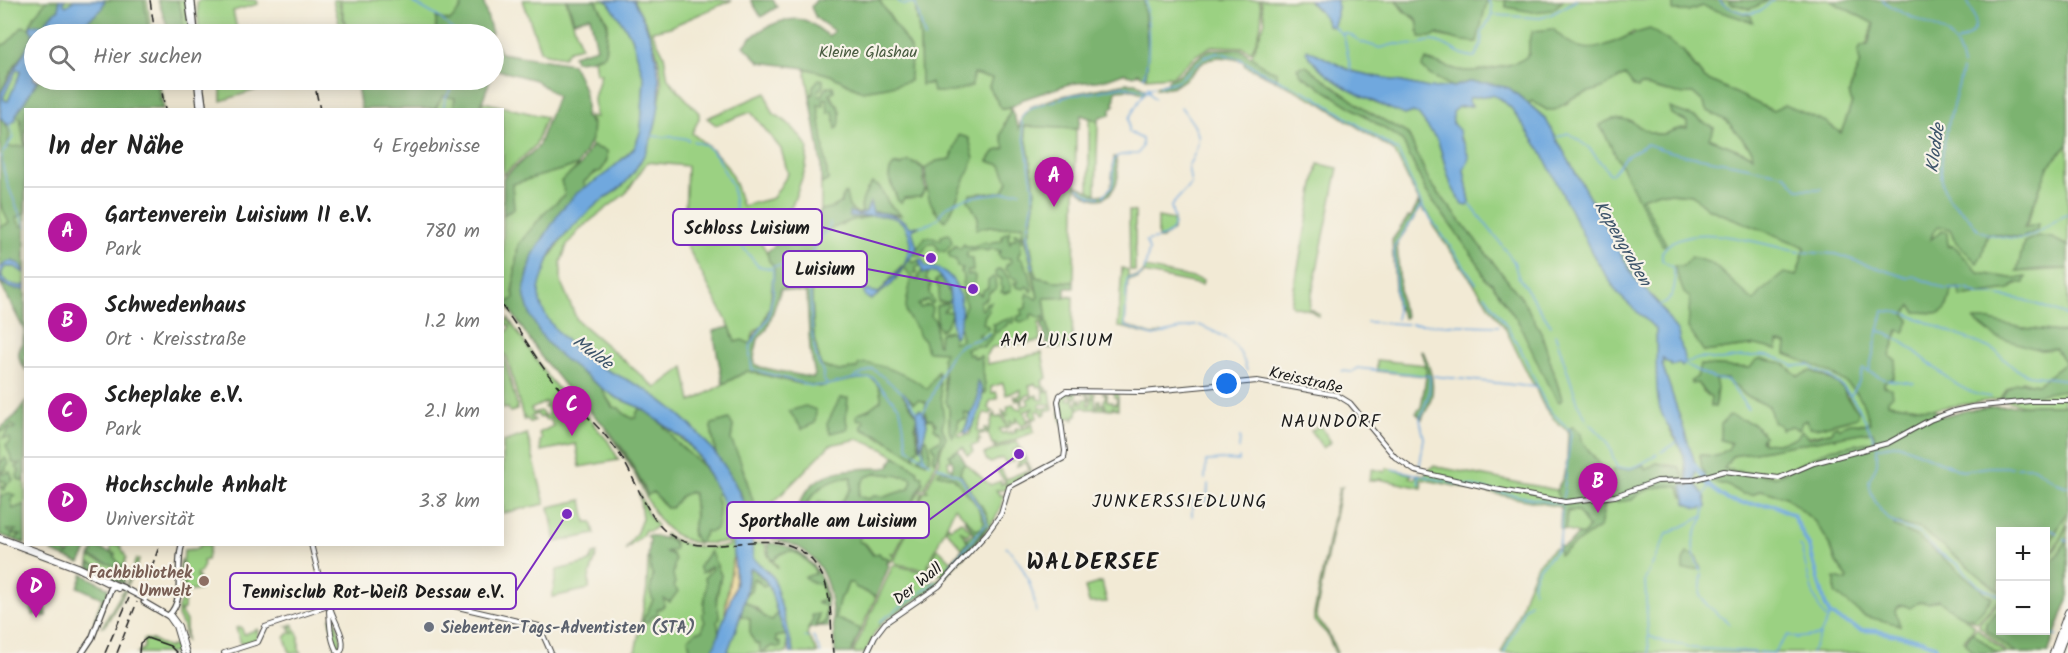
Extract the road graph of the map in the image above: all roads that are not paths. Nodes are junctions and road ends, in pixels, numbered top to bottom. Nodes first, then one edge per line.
1 (190, 0) edge
2 (193, 24) edge
3 (200, 90) edge
4 (202, 108) edge
5 (2068, 401) edge
6 (1064, 458) joint
7 (0, 538) edge
8 (182, 546) edge
9 (312, 546) edge
10 (118, 587) junction
11 (328, 604) junction
12 (2068, 612) edge
13 (169, 616) junction
14 (332, 617) junction
15 (2068, 626) edge
16 (2063, 633) junction
17 (2060, 642) junction
18 (339, 652) edge
19 (82, 653) edge
20 (185, 653) edge
21 (224, 653) edge
22 (551, 653) edge
23 (867, 653) edge
24 (2053, 653) edge
25 (2058, 653) edge

1 - 2 main road
3 - 4 main road
5 - 6 main road, Kreisstraße
6 - 23 main road, Der Wall
7 - 10 main road
8 - 13 main road
9 - 11 main road
10 - 13 main road, bridge
10 - 19 main road
11 - 14 main road
11 - 21 main road
11 - 22 main road
12 - 16 highway
13 - 20 main road
14 - 18 main road
14 - 18 main road
15 - 16 highway
16 - 17 highway
17 - 24 highway
17 - 25 highway

